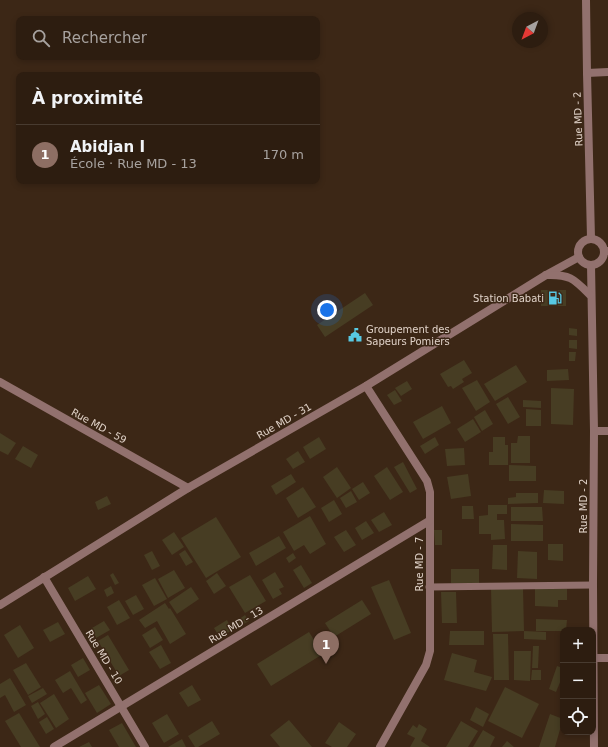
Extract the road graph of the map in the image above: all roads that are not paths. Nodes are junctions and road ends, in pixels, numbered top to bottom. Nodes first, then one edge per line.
1 (586, 0) edge
2 (608, 72) edge
3 (587, 73) junction
4 (592, 238) junction
5 (606, 251) edge
6 (579, 257) junction
7 (591, 265) junction
8 (546, 275) junction
9 (590, 295) junction
10 (0, 382) edge
11 (366, 386) junction
12 (594, 431) junction
13 (608, 431) edge
14 (188, 488) junction
15 (429, 521) junction
16 (44, 577) junction
17 (593, 585) junction
18 (429, 586) junction
19 (0, 606) edge
20 (593, 627) edge
21 (596, 658) edge
22 (608, 658) edge
23 (593, 663) edge
24 (121, 706) junction
25 (54, 747) edge
26 (145, 747) edge
27 (380, 747) edge
28 (594, 747) edge

1 - 3 street, Rue MD - 2
2 - 3 street
3 - 4 street, Rue MD - 2
4 - 5 street
4 - 6 street
5 - 7 street
6 - 7 street
6 - 8 street, Rue MD - 31
7 - 9 street, Rue MD - 2
8 - 9 street
8 - 11 street, Rue MD - 31
9 - 12 street, Rue MD - 2
10 - 14 street, Rue MD - 59
11 - 14 street, Rue MD - 31
11 - 15 street, Rue MD - 7
12 - 13 street
12 - 17 street, Rue MD - 2
14 - 16 street, Rue MD - 31
15 - 18 street, Rue MD - 7
15 - 24 street, Rue MD - 13
16 - 19 street, Rue MD - 31
16 - 24 street, Rue MD - 10
17 - 18 lane
17 - 20 street, Rue MD - 2
18 - 27 street, Rue MD - 7
21 - 22 street
23 - 28 street, Rue MD - 2
24 - 25 street, Rue MD - 13
24 - 26 street, Rue MD - 10

